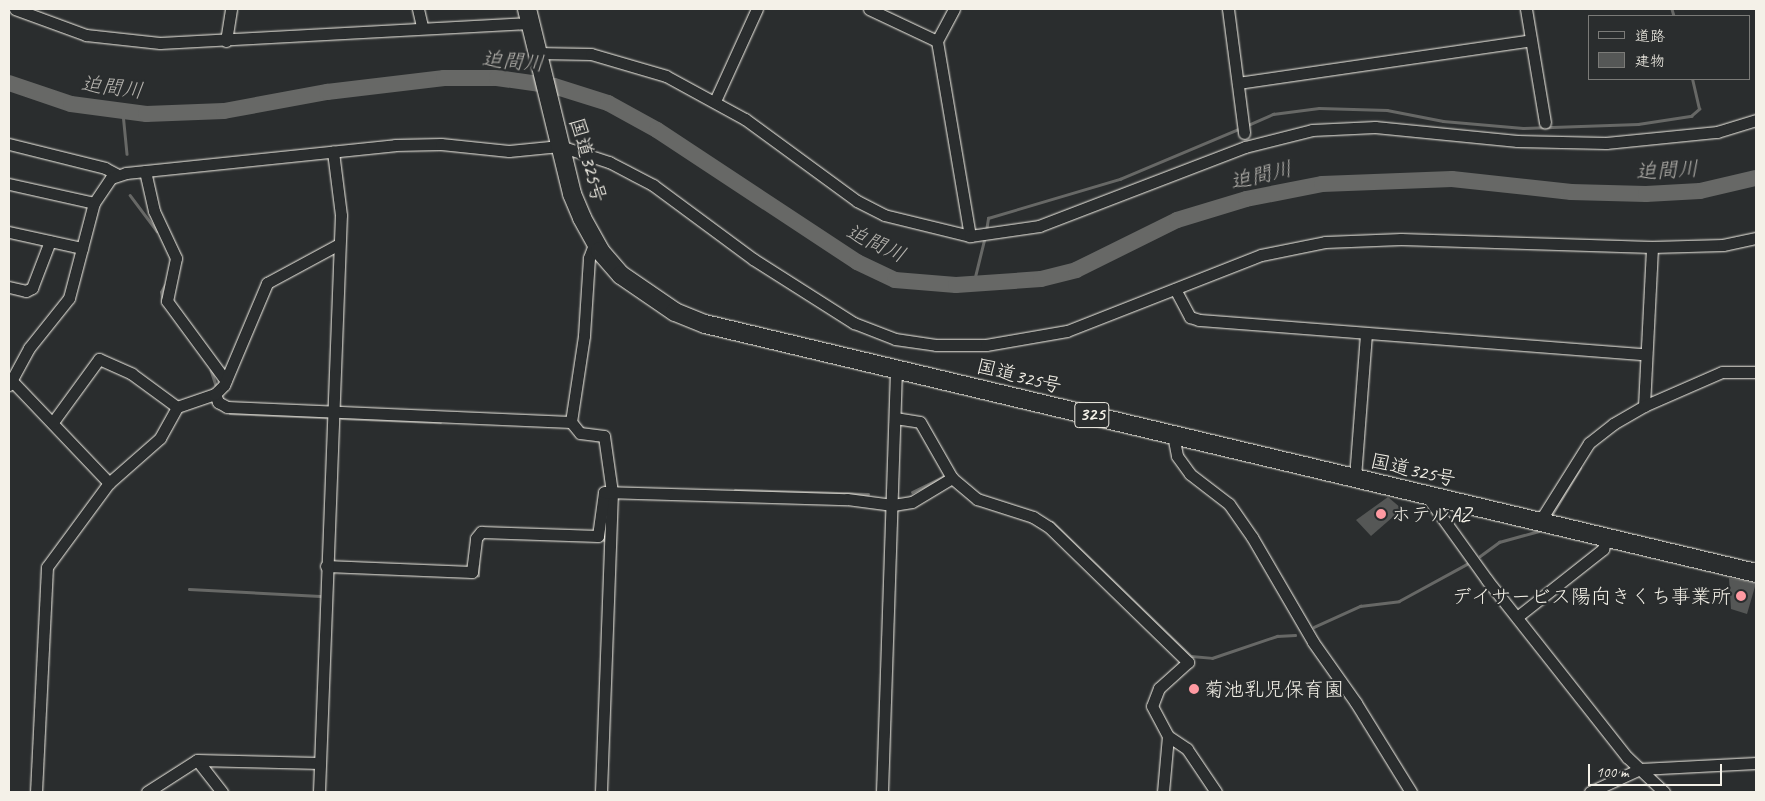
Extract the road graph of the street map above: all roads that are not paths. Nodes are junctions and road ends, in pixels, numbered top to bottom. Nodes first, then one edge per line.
1 (15, 9) edge
2 (230, 9) edge
3 (418, 9) edge
4 (757, 9) edge
5 (869, 9) edge
6 (954, 9) edge
7 (1228, 9) edge
8 (1526, 9) edge
9 (529, 16) edge
10 (422, 26) junction
11 (1531, 40) junction
12 (226, 41) junction
13 (937, 41) junction
14 (538, 56) junction
15 (1238, 83) junction
16 (715, 101) junction
17 (1756, 120) edge
18 (1545, 122) dead end
19 (1244, 133) dead end
20 (9, 144) edge
21 (560, 146) junction
22 (333, 152) junction
23 (145, 171) junction
24 (118, 175) junction
25 (9, 184) edge
26 (94, 203) junction
27 (9, 232) edge
28 (970, 236) junction
29 (1756, 238) edge
30 (50, 241) junction
31 (594, 242) junction
32 (339, 244) junction
33 (82, 248) junction
34 (1652, 248) junction
35 (9, 287) edge
36 (1175, 289) junction
37 (1366, 333) junction
38 (1645, 354) junction
39 (9, 360) edge
40 (896, 368) junction
41 (17, 369) junction
42 (1756, 372) edge
43 (226, 380) junction
44 (11, 383) edge
45 (216, 394) junction
46 (1644, 406) junction
47 (177, 407) junction
48 (333, 412) junction
49 (895, 418) junction
50 (53, 422) junction
51 (571, 422) junction
52 (1173, 435) junction
53 (952, 478) junction
54 (1355, 478) junction
55 (109, 483) junction
56 (612, 492) junction
57 (1426, 495) junction
58 (893, 504) junction
59 (1540, 521) junction
60 (1606, 537) junction
61 (326, 566) junction
62 (1756, 573) edge
63 (1517, 617) junction
64 (1168, 736) junction
65 (197, 760) junction
66 (320, 763) junction
67 (1756, 763) edge
68 (1640, 769) junction
69 (36, 792) edge
70 (147, 792) edge
71 (222, 792) edge
72 (319, 792) edge
73 (601, 792) edge
74 (882, 792) edge
75 (1163, 792) edge
76 (1216, 792) edge
77 (1410, 792) edge
78 (1590, 792) edge
79 (1664, 792) edge

1 - 12 street
2 - 12 street
3 - 10 street
4 - 16 street
5 - 13 street
6 - 13 street
7 - 15 street
8 - 11 street
9 - 10 street
9 - 14 highway, 国道325号 / 325
10 - 12 street
11 - 15 street
11 - 18 street
13 - 28 street
14 - 16 street
14 - 21 highway, 国道325号 / 325
15 - 19 street
16 - 28 street
17 - 28 street
20 - 24 street
21 - 22 street
21 - 31 highway, 国道325号 / 325
21 - 36 street
22 - 23 street
22 - 32 street
23 - 24 street
23 - 43 street
24 - 26 street
25 - 26 street
26 - 33 street
27 - 30 street
29 - 34 street
30 - 33 street
30 - 35 street
31 - 40 highway, 国道325号 / 325
31 - 51 street
32 - 43 street
32 - 48 street
33 - 41 street
34 - 36 street
34 - 38 street
36 - 37 street
37 - 38 street
37 - 54 street
38 - 46 street
39 - 41 street
40 - 49 street
40 - 52 highway, 国道325号 / 325
41 - 44 street
42 - 46 street
43 - 45 street
44 - 50 street
45 - 47 street
45 - 48 street
46 - 59 street
47 - 50 street
47 - 55 street
48 - 51 street
48 - 61 street
49 - 53 street
49 - 58 street
50 - 55 street
51 - 56 street
52 - 54 highway, 国道325号 / 325
52 - 77 street
53 - 58 street
53 - 64 street
54 - 57 highway, 国道325号 / 325
55 - 69 street
56 - 58 street
56 - 61 street
56 - 73 street
57 - 59 highway, 国道325号 / 325
57 - 63 street
58 - 74 street
59 - 60 highway, 国道325号 / 325
60 - 62 highway, 国道325号 / 325
60 - 63 street
61 - 66 street
63 - 68 street
64 - 75 street
64 - 76 street
65 - 66 street
65 - 70 street
65 - 71 street
66 - 72 street
67 - 68 street
68 - 78 street
68 - 79 street

